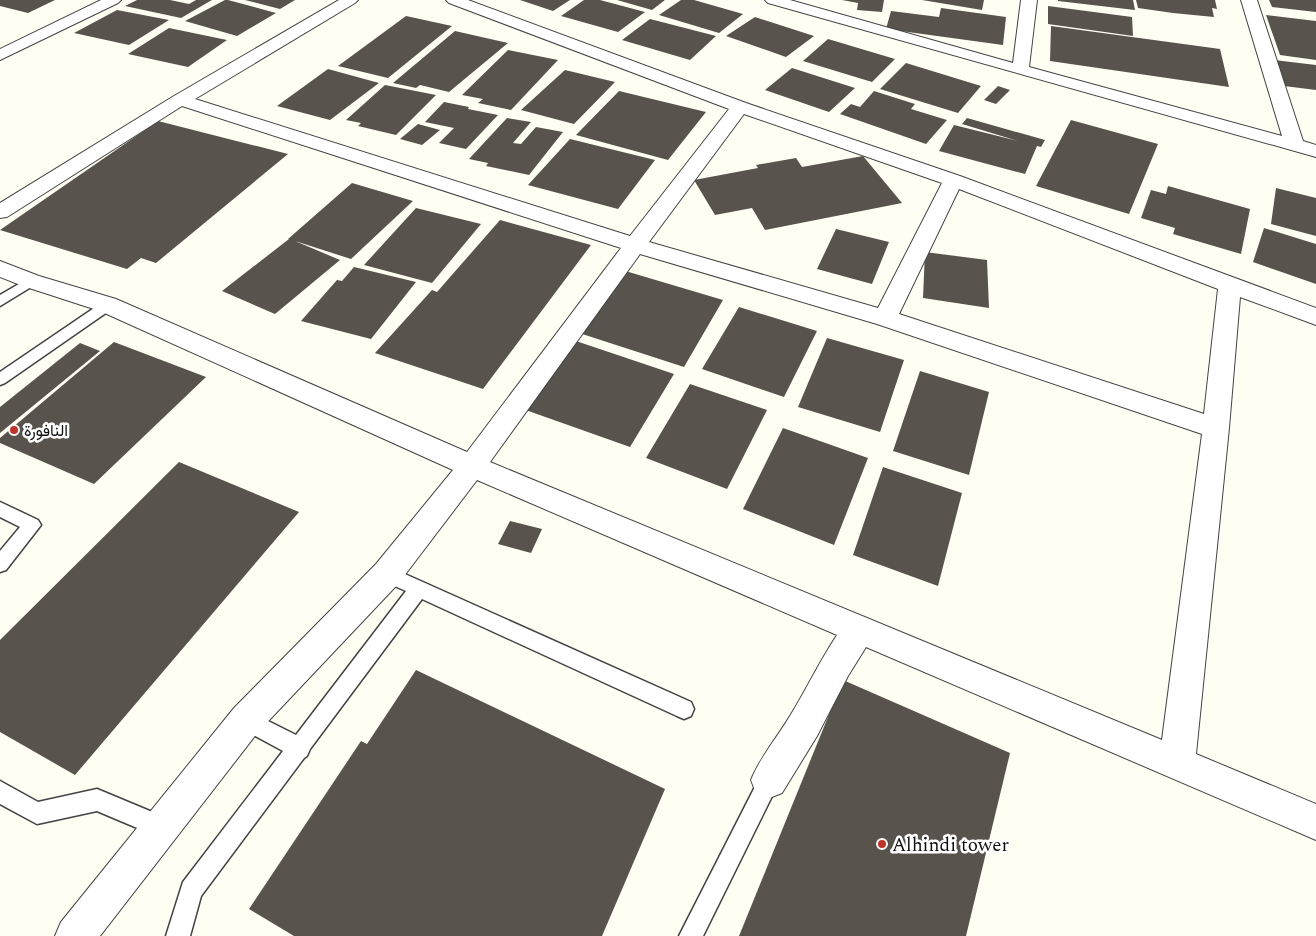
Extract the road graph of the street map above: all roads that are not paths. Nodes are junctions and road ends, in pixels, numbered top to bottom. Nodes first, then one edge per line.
1 (113, 0) edge
2 (350, 0) edge
3 (454, 0) edge
4 (773, 0) edge
5 (1029, 0) edge
6 (1249, 0) edge
7 (802, 4) edge
8 (8, 45) edge
9 (0, 55) edge
10 (1020, 70) junction
11 (180, 100) junction
12 (740, 107) junction
13 (1294, 144) junction
14 (1316, 151) edge
15 (953, 180) junction
16 (0, 212) edge
17 (635, 245) junction
18 (0, 268) edge
19 (31, 281) junction
20 (1230, 285) junction
21 (0, 301) edge
22 (108, 305) junction
23 (1316, 317) edge
24 (885, 318) junction
25 (0, 379) edge
26 (1216, 428) junction
27 (472, 466) junction
28 (0, 509) edge
29 (0, 564) edge
30 (387, 574) junction
31 (420, 589) junction
32 (860, 629) junction
33 (684, 709) dead end
34 (246, 720) junction
35 (300, 749) junction
36 (1177, 763) junction
37 (769, 780) joint
38 (0, 792) edge
39 (1316, 822) edge
40 (161, 827) junction
41 (75, 936) edge
42 (178, 936) edge
43 (691, 936) edge

1 - 8 street
2 - 11 street
3 - 12 street
4 - 7 street
5 - 10 street
6 - 13 street
7 - 10 street
8 - 9 street
10 - 13 street
11 - 16 street
11 - 17 street
12 - 15 street
12 - 17 street
13 - 14 street
15 - 20 street
15 - 24 street
17 - 24 street
17 - 27 street
18 - 19 street
19 - 21 lane
19 - 22 street
20 - 23 street
20 - 26 street
22 - 25 lane
22 - 27 street
24 - 26 street
26 - 36 street
27 - 30 street
27 - 32 street
28 - 29 lane
30 - 31 lane
30 - 34 street
31 - 33 lane
31 - 35 lane
32 - 36 street
32 - 37 street
34 - 35 lane
34 - 40 street
35 - 42 lane
36 - 39 street
37 - 43 lane
38 - 40 lane
40 - 41 street

